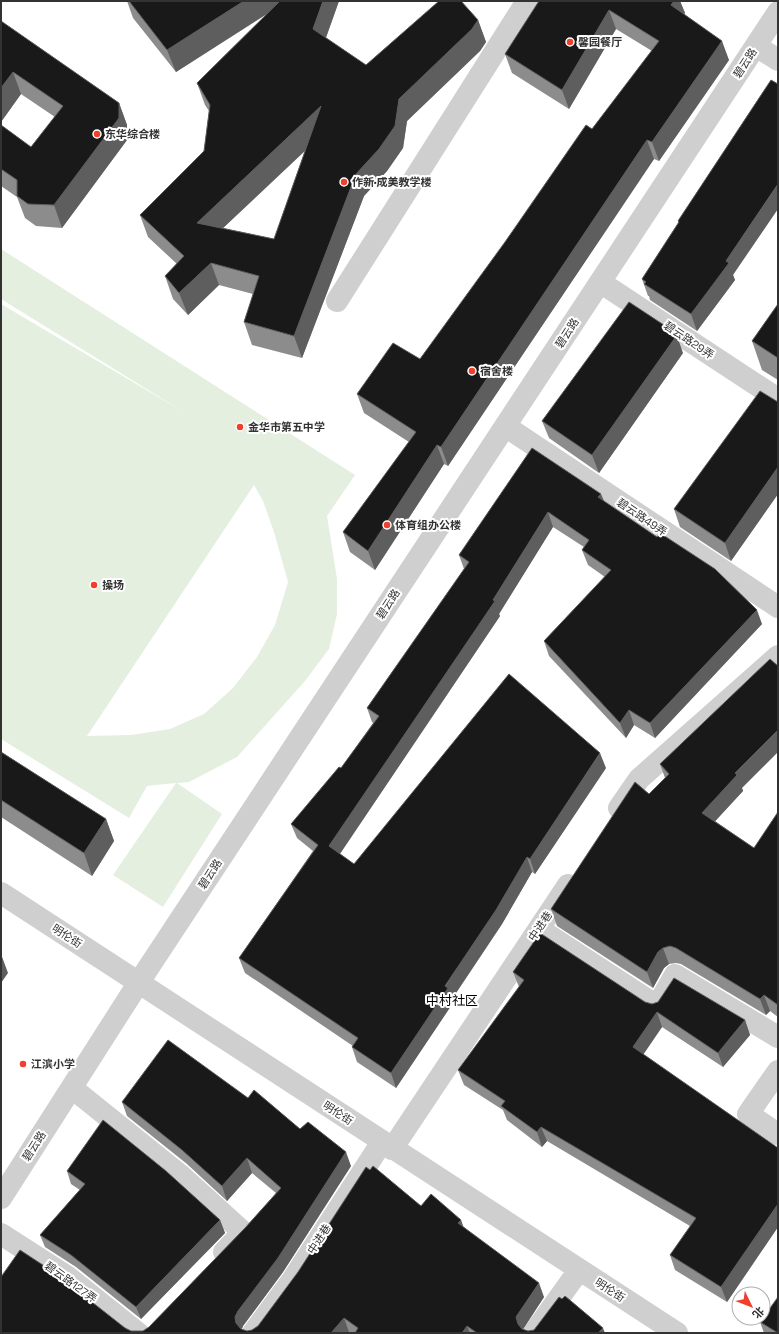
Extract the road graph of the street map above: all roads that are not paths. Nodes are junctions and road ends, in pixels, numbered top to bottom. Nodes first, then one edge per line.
1 (527, 1) edge
2 (778, 12) edge
3 (756, 46) junction
4 (778, 60) edge
5 (600, 282) junction
6 (337, 301) dead end
7 (778, 399) edge
8 (505, 426) junction
9 (778, 607) edge
10 (778, 656) edge
11 (608, 825) edge
12 (578, 870) edge
13 (1, 893) edge
14 (539, 929) junction
15 (139, 982) junction
16 (778, 1038) edge
17 (778, 1070) edge
18 (72, 1088) junction
19 (778, 1134) edge
20 (387, 1145) junction
21 (1, 1198) edge
22 (1, 1234) edge
23 (210, 1266) edge
24 (579, 1270) junction
25 (146, 1329) edge
26 (252, 1333) edge
27 (534, 1333) edge
28 (676, 1333) edge

1 - 6 street
2 - 3 street, 碧云路
3 - 4 street
3 - 5 street, 碧云路
5 - 7 street, 碧云路29弄
5 - 8 street, 碧云路
8 - 9 street, 碧云路49弄
8 - 15 street, 碧云路
10 - 11 street
12 - 14 street, 中进巷
13 - 15 street, 明伦街
14 - 16 street
14 - 20 street, 中进巷
15 - 18 street, 碧云路
15 - 20 street, 明伦街
17 - 19 street
18 - 21 street, 碧云路
18 - 23 street
20 - 24 street, 明伦街
20 - 26 street, 中进巷
22 - 25 street, 碧云路127弄
24 - 27 street
24 - 28 street, 明伦街

